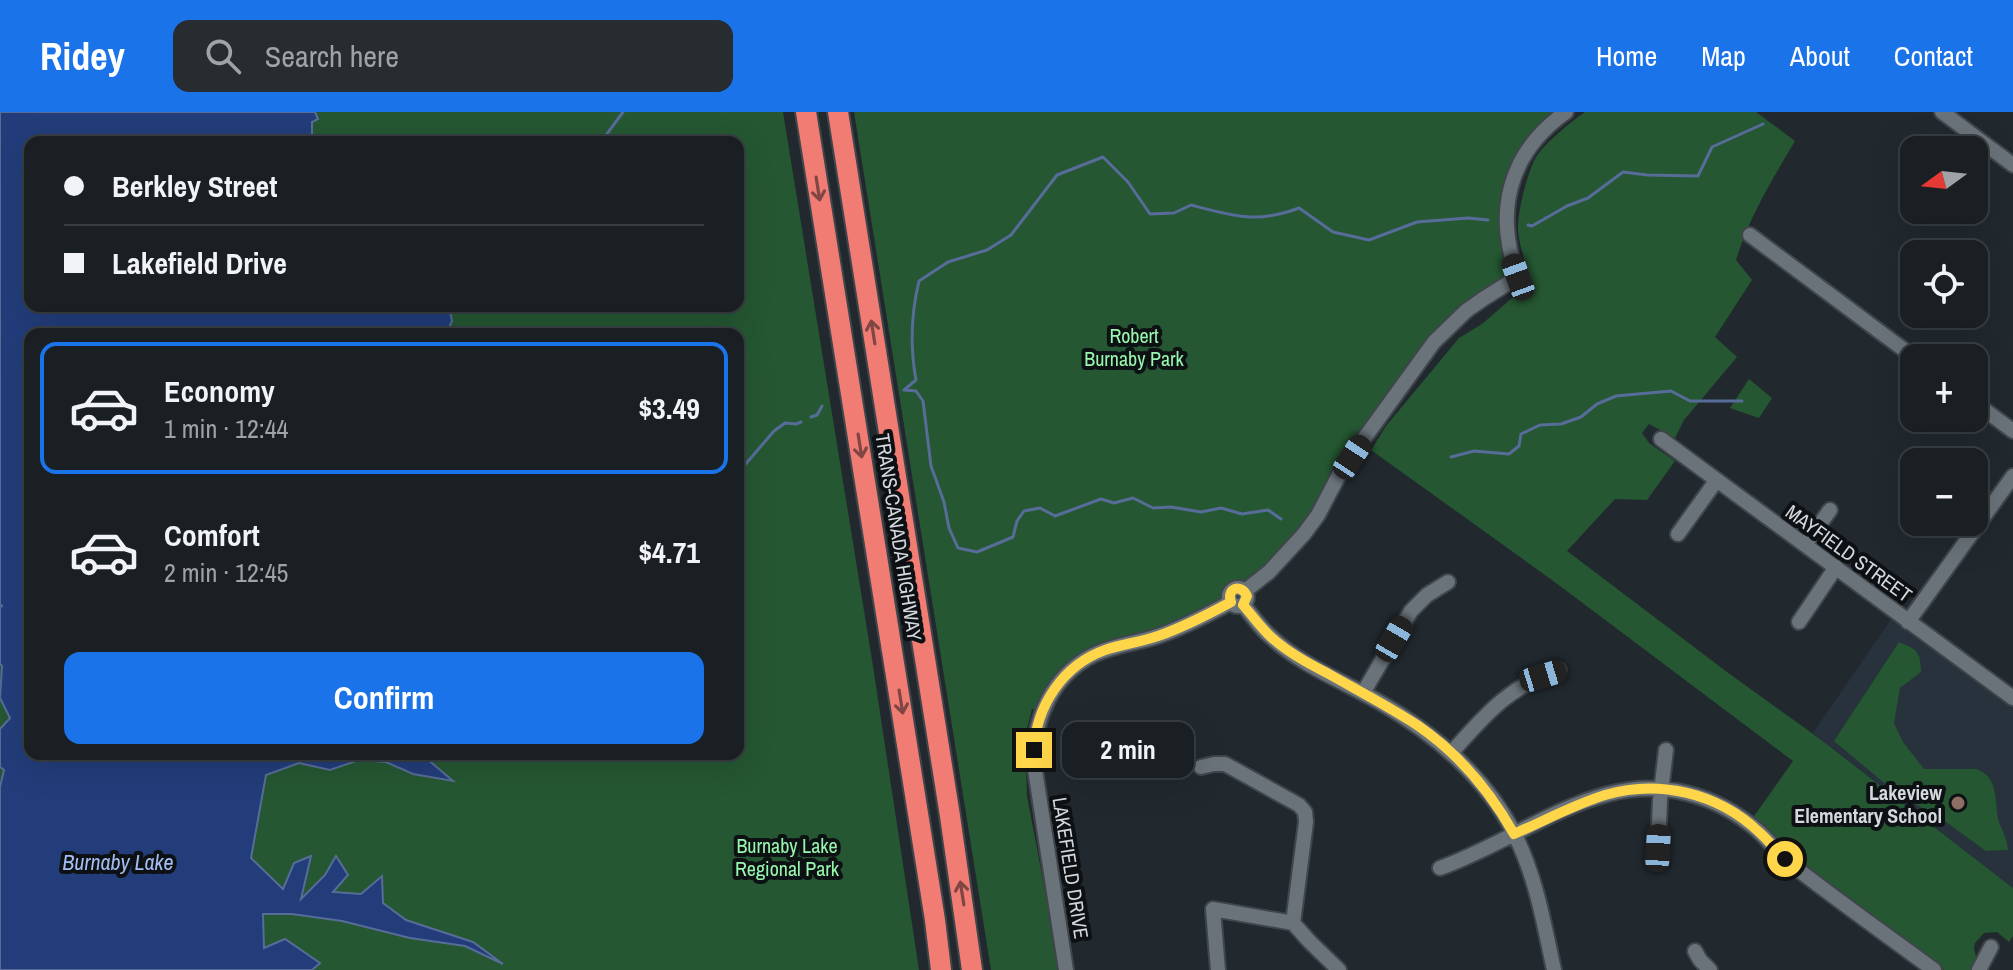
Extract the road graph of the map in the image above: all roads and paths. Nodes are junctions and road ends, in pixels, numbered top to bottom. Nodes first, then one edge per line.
1 (806, 112) edge
2 (838, 112) edge
3 (1566, 112) edge
4 (1942, 112) edge
5 (2013, 165) edge
6 (1750, 235) dead end
7 (1900, 347) edge
8 (1988, 412) edge
9 (2013, 431) edge
10 (1661, 439) dead end
11 (2013, 476) edge
12 (1716, 481) junction
13 (1830, 510) dead end
14 (1678, 534) dead end
15 (1805, 545) junction
16 (1836, 567) junction
17 (1448, 582) dead end
18 (1240, 599) junction
19 (1799, 622) dead end
20 (1908, 622) junction
21 (1559, 670) dead end
22 (1363, 693) junction
23 (2013, 698) edge
24 (1666, 750) dead end
25 (1452, 752) junction
26 (1201, 767) dead end
27 (1662, 788) junction
28 (1514, 834) junction
29 (1658, 848) dead end
30 (1440, 868) dead end
31 (1293, 923) junction
32 (1991, 947) dead end
33 (1695, 951) dead end
34 (941, 970) edge
35 (972, 970) edge
36 (1066, 970) edge
37 (1218, 970) edge
38 (1339, 970) edge
39 (1554, 970) edge
40 (1710, 970) edge
41 (1934, 970) edge
42 (1979, 970) edge

1 -> 34 highway, TRANS-CANADA HIGHWAY
35 -> 2 highway, TRANS-CANADA HIGHWAY
3 - 18 street, LAKEFIELD DRIVE
4 - 5 street
6 - 7 street
8 - 9 street
10 - 12 street, MAYFIELD STREET
11 - 20 street
12 - 14 street
12 - 15 street, MAYFIELD STREET
13 - 15 street
15 - 16 street, MAYFIELD STREET
16 - 19 street
16 - 20 street, MAYFIELD STREET
17 - 22 street
18 - 22 street
18 - 36 street, LAKEFIELD DRIVE
20 - 23 street, MAYFIELD STREET
21 - 25 street
22 - 25 street
24 - 27 street
25 - 28 street
26 - 31 street
27 - 28 street
27 - 29 street
27 - 41 street
28 - 30 street
28 - 39 street
31 - 37 street
31 - 38 street
32 - 42 street
33 - 40 street

